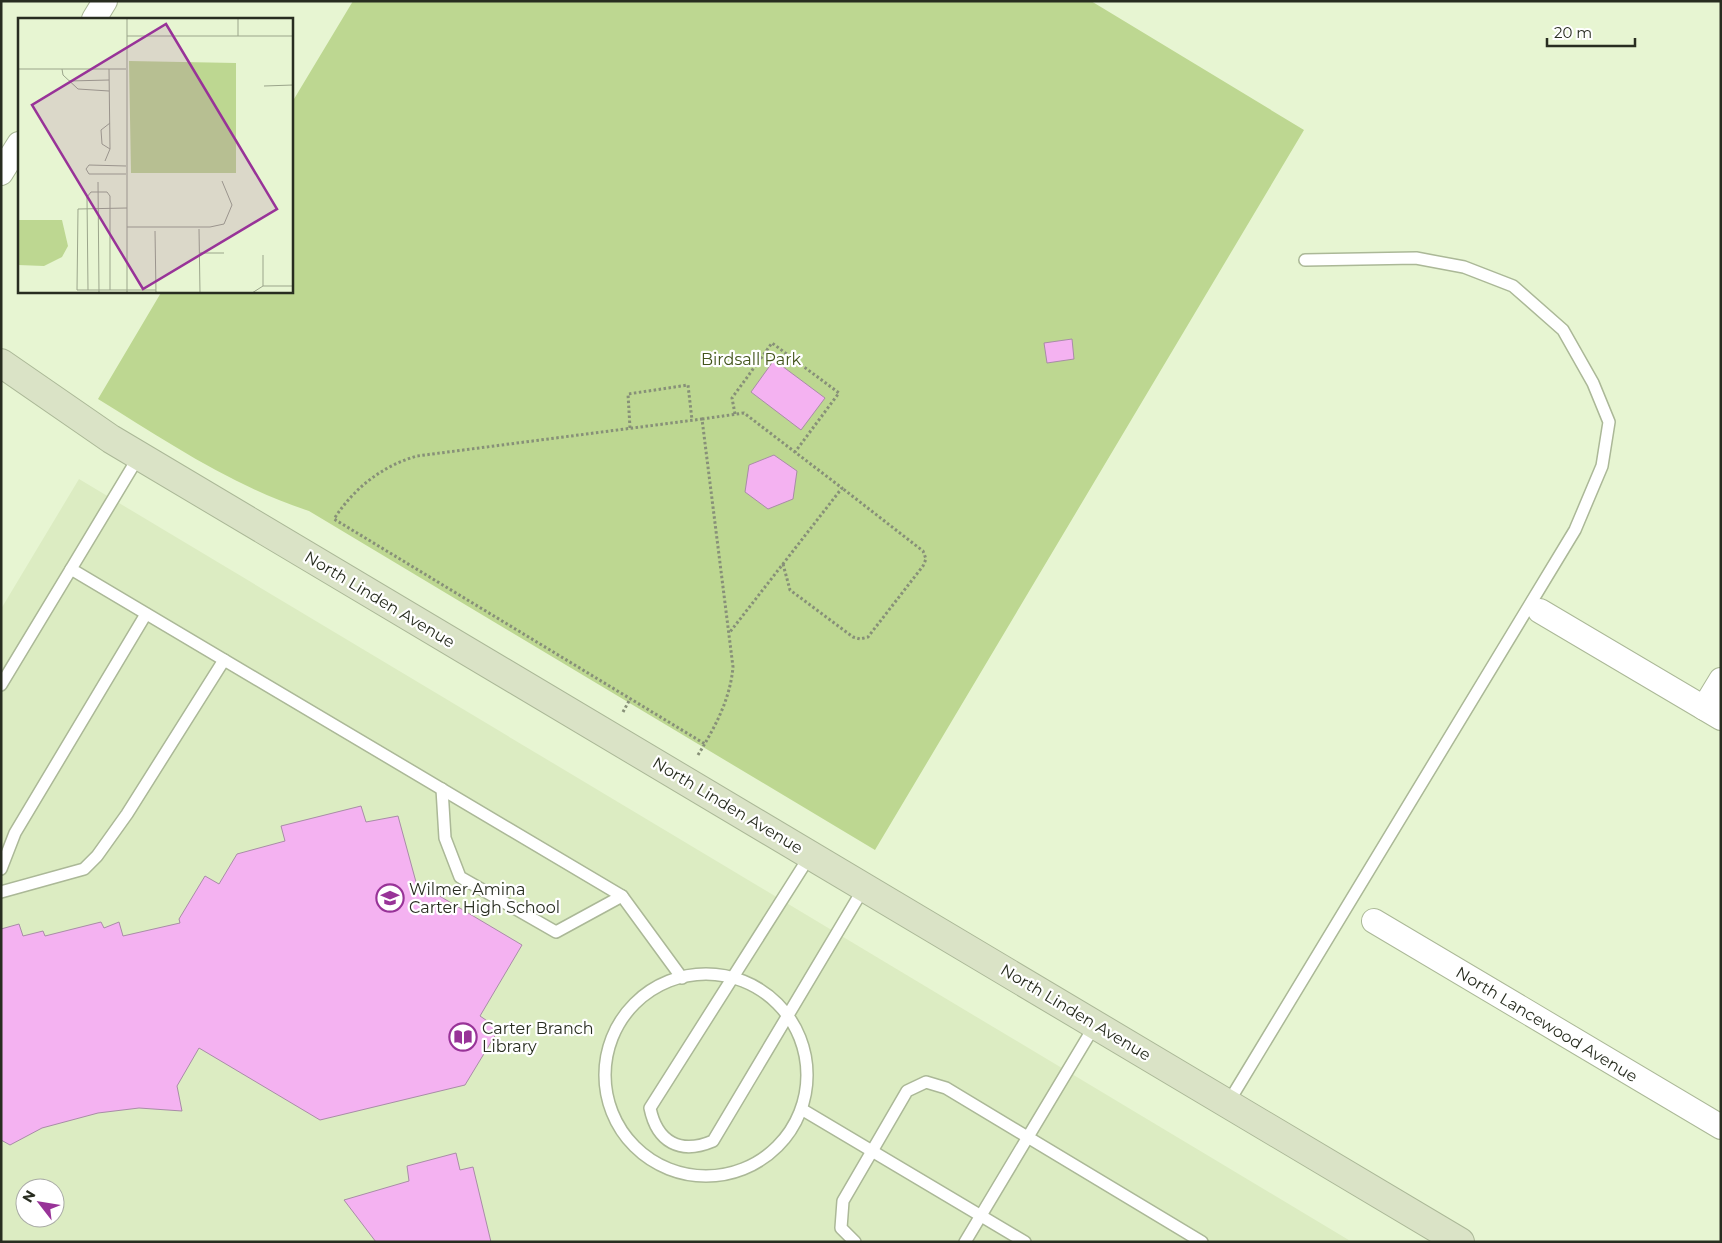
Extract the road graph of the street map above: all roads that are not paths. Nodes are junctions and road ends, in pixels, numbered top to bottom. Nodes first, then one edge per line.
1 (105, 1) edge
2 (95, 18) edge
3 (18, 146) edge
4 (1, 173) edge
5 (1305, 260) dead end
6 (1, 363) edge
7 (140, 456) junction
8 (70, 569) junction
9 (1540, 611) dead end
10 (146, 614) junction
11 (224, 660) junction
12 (1721, 680) edge
13 (1, 685) edge
14 (1712, 713) edge
15 (442, 789) junction
16 (811, 854) junction
17 (1, 868) edge
18 (865, 886) junction
19 (1, 892) edge
20 (622, 896) junction
21 (1374, 921) dead end
22 (733, 976) junction
23 (682, 978) junction
24 (788, 1014) junction
25 (1096, 1024) junction
26 (1228, 1103) junction
27 (803, 1110) junction
28 (1721, 1128) edge
29 (1027, 1137) junction
30 (872, 1151) junction
31 (980, 1215) junction
32 (855, 1242) edge
33 (964, 1242) edge
34 (1025, 1242) edge
35 (1202, 1242) edge
36 (1460, 1242) edge

1 - 2 street
3 - 4 street
5 - 26 lane
6 - 7 street, North Linden Avenue
7 - 8 lane
7 - 16 street, North Linden Avenue
8 - 10 lane
8 - 13 lane
9 - 14 street
10 - 11 lane
10 - 17 lane
11 - 15 lane
11 - 19 lane
12 - 14 street
15 - 20 lane
15 - 20 lane
16 - 18 street, North Linden Avenue
16 - 22 lane
18 - 24 lane
18 - 25 street, North Linden Avenue
20 - 23 lane
21 - 28 street, North Lancewood Avenue
22 - 23 lane
22 - 24 lane
22 - 24 lane
23 - 27 lane
24 - 27 lane
25 - 26 street, North Linden Avenue
25 - 29 lane
26 - 36 street, North Linden Avenue
27 - 30 lane
29 - 30 lane
29 - 31 lane
29 - 35 lane
30 - 31 lane
30 - 32 lane
31 - 33 lane
31 - 34 lane

